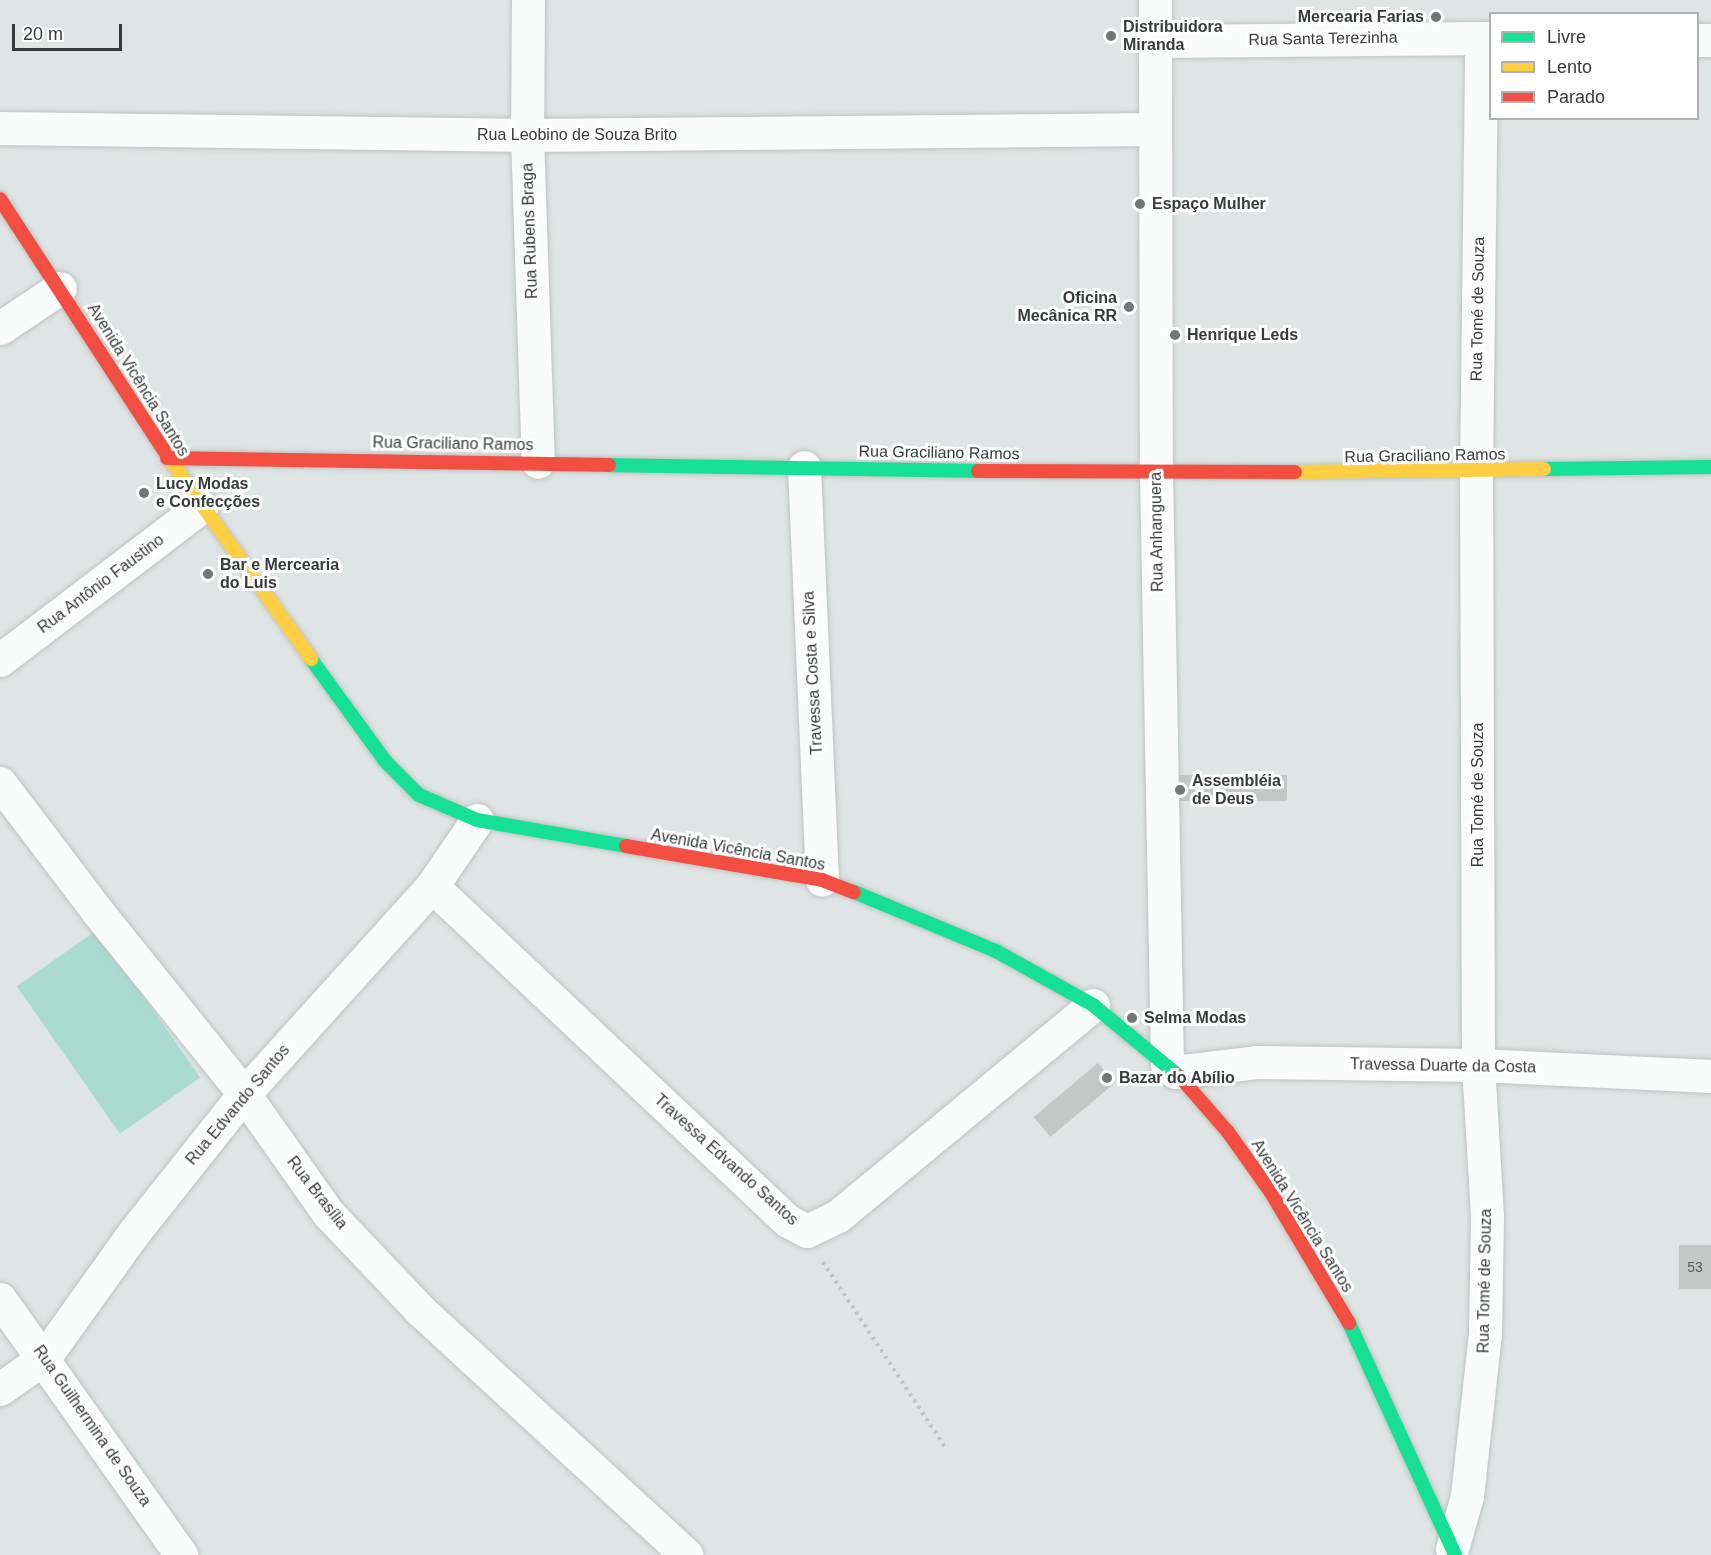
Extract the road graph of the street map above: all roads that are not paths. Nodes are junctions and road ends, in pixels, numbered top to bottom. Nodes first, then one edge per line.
1 (528, 0) edge
2 (1155, 0) edge
3 (1486, 38) edge
4 (1155, 41) junction
5 (0, 128) edge
6 (1155, 129) junction
7 (527, 135) junction
8 (0, 199) edge
9 (60, 288) junction
10 (0, 328) edge
11 (167, 458) junction
12 (538, 462) junction
13 (804, 467) junction
14 (1711, 467) edge
15 (1476, 472) junction
16 (1156, 474) junction
17 (201, 507) junction
18 (0, 660) edge
19 (0, 783) edge
20 (477, 820) junction
21 (822, 880) junction
22 (432, 886) junction
23 (1093, 1005) junction
24 (1478, 1065) junction
25 (1171, 1068) junction
26 (1711, 1076) edge
27 (244, 1094) junction
28 (0, 1299) edge
29 (44, 1358) junction
30 (0, 1389) edge
31 (1454, 1552) edge
32 (181, 1555) edge
33 (686, 1555) edge

1 - 7 street, Rua Rubens Braga
2 - 4 street, Rua Anhanguera
3 - 4 street, Rua Santa Terezinha
3 - 15 street, Rua Tomé de Souza
4 - 6 street, Rua Anhanguera
5 - 7 street, Rua Leobino de Souza Brito
6 - 7 street, Rua Leobino de Souza Brito
6 - 16 street, Rua Anhanguera
7 - 12 street, Rua Rubens Braga
8 - 9 street, Avenida Vicência Santos
9 - 10 street
9 - 11 street, Avenida Vicência Santos
11 - 12 street, Rua Graciliano Ramos
11 - 17 street, Avenida Vicência Santos
12 - 13 street, Rua Graciliano Ramos
13 - 16 street, Rua Graciliano Ramos
13 - 21 street, Travessa Costa e Silva
14 - 15 street, Rua Graciliano Ramos
15 - 16 street, Rua Graciliano Ramos
15 - 24 street, Rua Tomé de Souza
16 - 25 street, Rua Anhanguera
17 - 18 street, Rua Antônio Faustino
17 - 20 street, Avenida Vicência Santos
19 - 27 street, Rua Brasília
20 - 21 street, Avenida Vicência Santos
20 - 22 street, Rua Edvando Santos
21 - 23 street, Avenida Vicência Santos
22 - 23 street, Travessa Edvando Santos
22 - 27 street, Rua Edvando Santos
23 - 25 street, Avenida Vicência Santos
24 - 25 street, Travessa Duarte da Costa
24 - 26 street, Travessa Duarte da Costa
24 - 31 street, Rua Tomé de Souza
25 - 31 street, Avenida Vicência Santos
27 - 29 street, Rua Edvando Santos
27 - 33 street, Rua Brasília
28 - 29 street, Rua Guilhermina de Souza
29 - 30 street, Rua Edvando Santos
29 - 32 street, Rua Guilhermina de Souza

